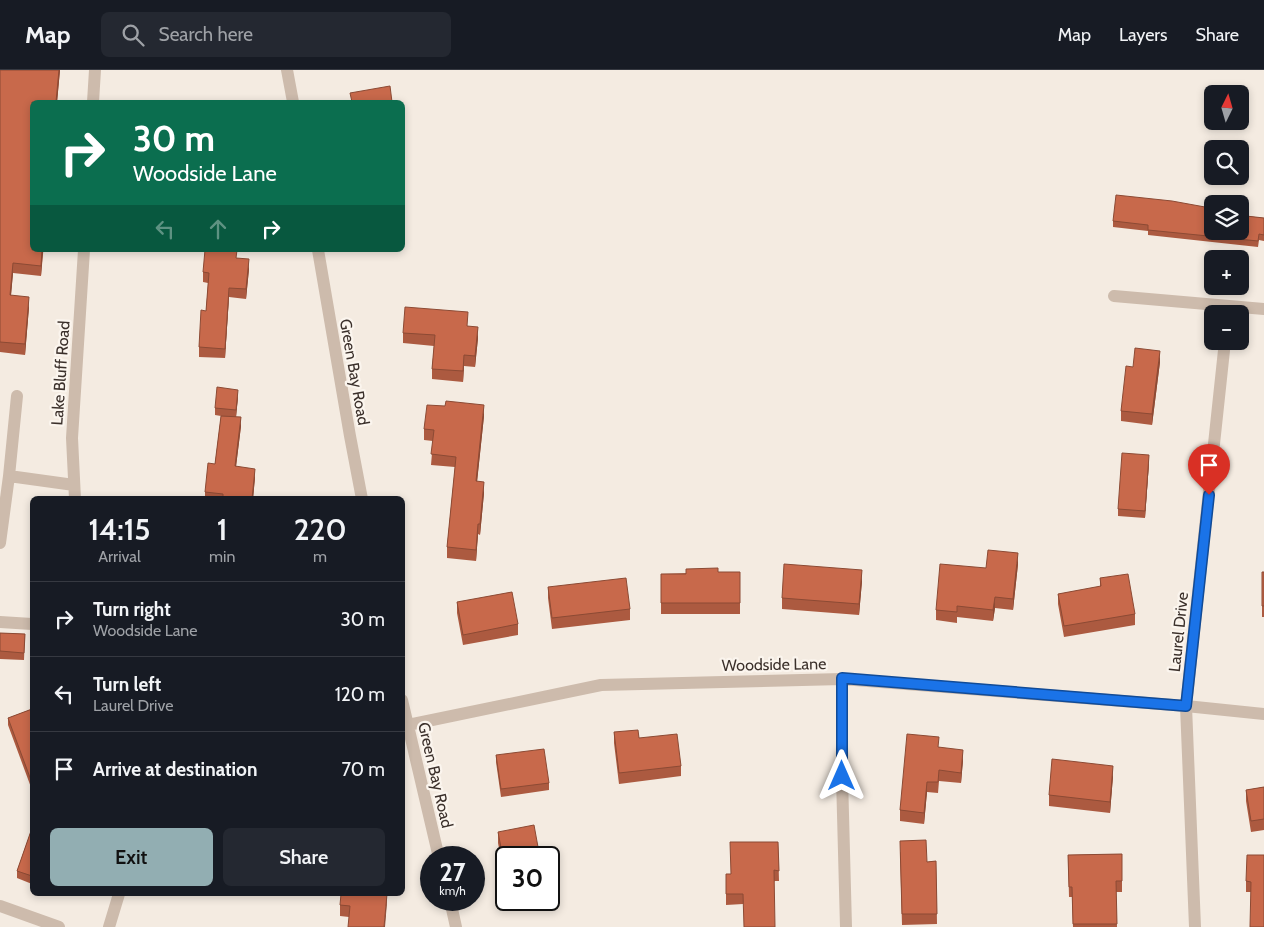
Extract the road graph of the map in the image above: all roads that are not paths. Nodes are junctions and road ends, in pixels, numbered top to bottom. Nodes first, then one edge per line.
1 (95, 70) edge
2 (287, 70) edge
3 (93, 100) edge
4 (293, 100) edge
5 (84, 252) edge
6 (318, 252) edge
7 (1114, 296) dead end
8 (1204, 307) edge
9 (1249, 309) edge
10 (1264, 309) edge
11 (1224, 350) edge
12 (17, 396) dead end
13 (10, 476) junction
14 (74, 485) junction
15 (75, 496) edge
16 (361, 496) edge
17 (0, 543) edge
18 (0, 622) edge
19 (30, 624) edge
20 (842, 678) junction
21 (1186, 706) junction
22 (405, 712) edge
23 (1264, 714) edge
24 (408, 725) junction
25 (436, 846) edge
26 (118, 896) edge
27 (0, 906) edge
28 (452, 911) edge
29 (59, 927) edge
30 (109, 927) edge
31 (456, 927) edge
32 (846, 927) edge
33 (1195, 927) edge

1 - 3 street
2 - 4 street
5 - 14 street, Lake Bluff Road
6 - 16 street, Green Bay Road
7 - 8 street
9 - 10 street
11 - 21 street, Laurel Drive
12 - 13 street
13 - 14 street
13 - 17 street
14 - 15 street, Lake Bluff Road
18 - 19 street
20 - 21 street, Woodside Lane
20 - 24 street, Woodside Lane
20 - 32 street
21 - 23 street, Woodside Lane
21 - 33 street, Laurel Drive
22 - 24 street, Green Bay Road
24 - 25 street, Green Bay Road
26 - 30 street
27 - 29 street
28 - 31 street

